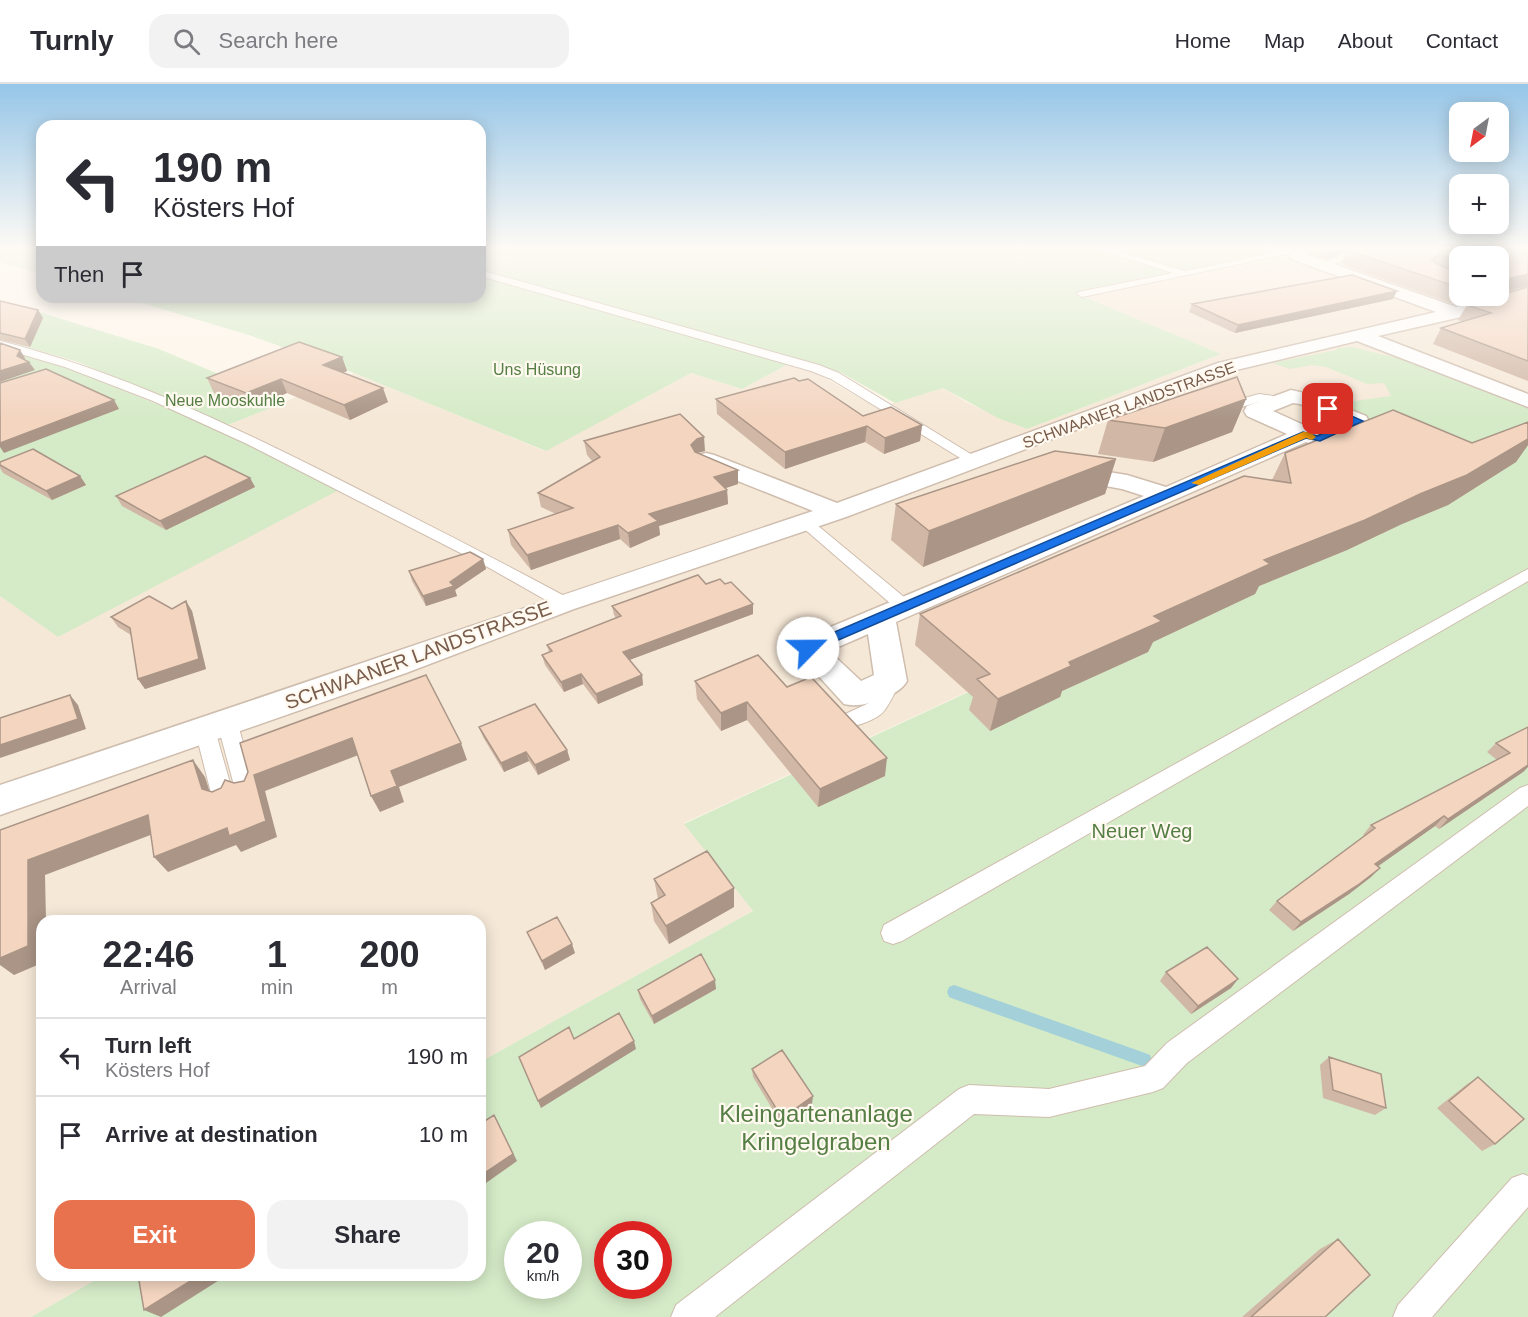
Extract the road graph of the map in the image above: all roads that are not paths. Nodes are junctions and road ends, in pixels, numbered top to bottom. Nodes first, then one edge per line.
1 (592, 305) edge
2 (1431, 305) edge
3 (1475, 306) edge
4 (1455, 313) junction
5 (1359, 335) junction
6 (0, 344) edge
7 (69, 365) junction
8 (49, 372) edge
9 (1280, 401) junction
10 (1528, 401) edge
11 (1238, 404) edge
12 (1306, 434) junction
13 (1008, 450) junction
14 (706, 460) edge
15 (975, 461) junction
16 (1167, 496) junction
17 (837, 512) junction
18 (806, 523) junction
19 (1528, 574) edge
20 (564, 603) junction
21 (892, 612) junction
22 (891, 681) junction
23 (848, 721) edge
24 (216, 726) junction
25 (246, 789) edge
26 (1528, 794) edge
27 (223, 797) edge
28 (0, 800) edge
29 (893, 933) dead end
30 (1528, 1191) edge
31 (688, 1317) edge
32 (1410, 1317) edge

1 - 15 lane
2 - 4 street
3 - 4 street, SCHWAANER LANDSTRASSE
4 - 5 street, SCHWAANER LANDSTRASSE
5 - 10 street
5 - 13 street, SCHWAANER LANDSTRASSE
6 - 7 lane
7 - 8 lane
7 - 20 lane
9 - 11 lane
9 - 12 street
9 - 12 street
12 - 16 street
13 - 15 street, SCHWAANER LANDSTRASSE
13 - 16 street
14 - 17 street
15 - 17 street, SCHWAANER LANDSTRASSE
16 - 21 street
17 - 18 street, SCHWAANER LANDSTRASSE
18 - 20 street, SCHWAANER LANDSTRASSE
18 - 21 lane
19 - 29 lane
20 - 24 street, SCHWAANER LANDSTRASSE
21 - 22 street
21 - 22 street
22 - 23 lane
24 - 25 lane
24 - 27 lane
24 - 28 street, SCHWAANER LANDSTRASSE
26 - 31 lane
30 - 32 lane

